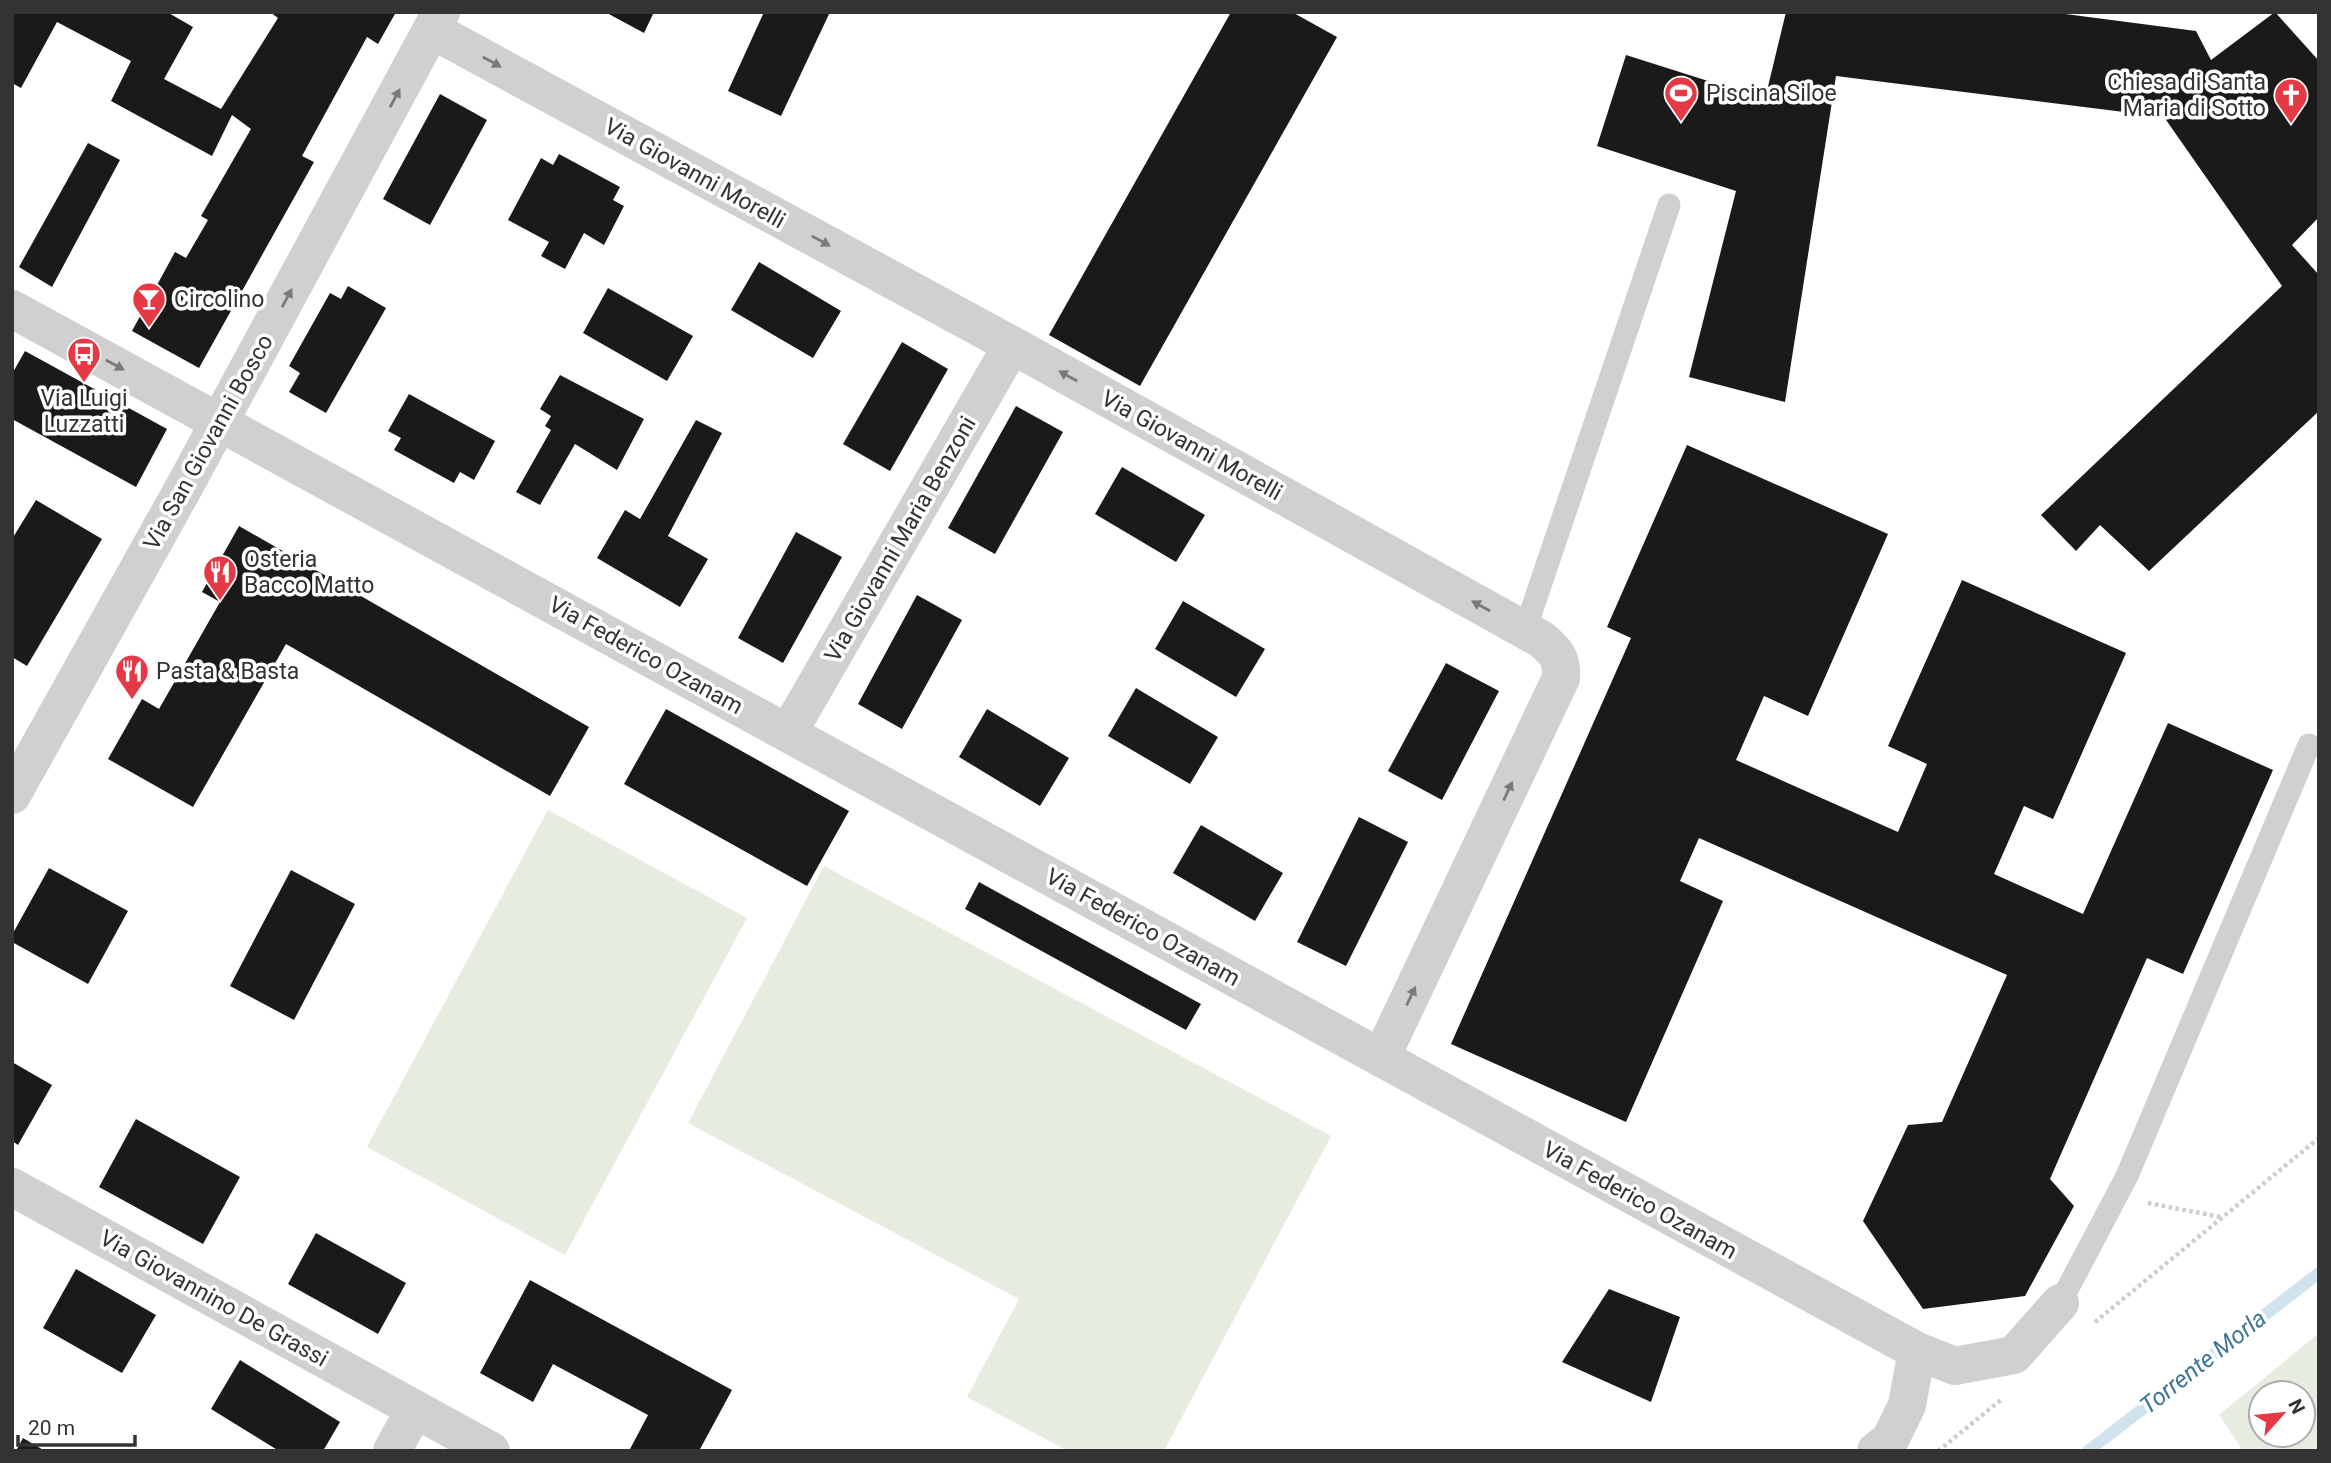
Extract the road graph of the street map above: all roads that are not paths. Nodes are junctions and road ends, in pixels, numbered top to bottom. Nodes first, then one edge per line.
1 (437, 21) edge
2 (1669, 205) dead end
3 (12, 309) edge
4 (1012, 345) junction
5 (219, 423) junction
6 (1525, 630) junction
7 (788, 733) junction
8 (2309, 745) dead end
9 (12, 795) edge
10 (1381, 1058) junction
11 (12, 1187) edge
12 (2060, 1303) joint
13 (1917, 1351) junction
14 (415, 1409) junction
15 (392, 1451) edge
16 (491, 1451) edge
17 (1876, 1451) edge

1 -> 4 street, Via Giovanni Morelli
5 -> 1 street, Via San Giovanni Bosco
2 - 6 lane
3 -> 5 street
6 -> 4 street, Via Giovanni Morelli
4 - 7 street, Via Giovanni Maria Benzoni
5 - 7 street, Via Federico Ozanam
5 - 9 street, Via San Giovanni Bosco
10 -> 6 street, Via Giovanni Morelli
7 - 10 street, Via Federico Ozanam
8 - 12 lane
10 - 13 street, Via Federico Ozanam
11 - 14 street, Via Giovannino De Grassi
12 - 13 street, Via Federico Ozanam
13 - 17 street
14 - 15 street
14 - 16 street, Via Giovannino De Grassi

